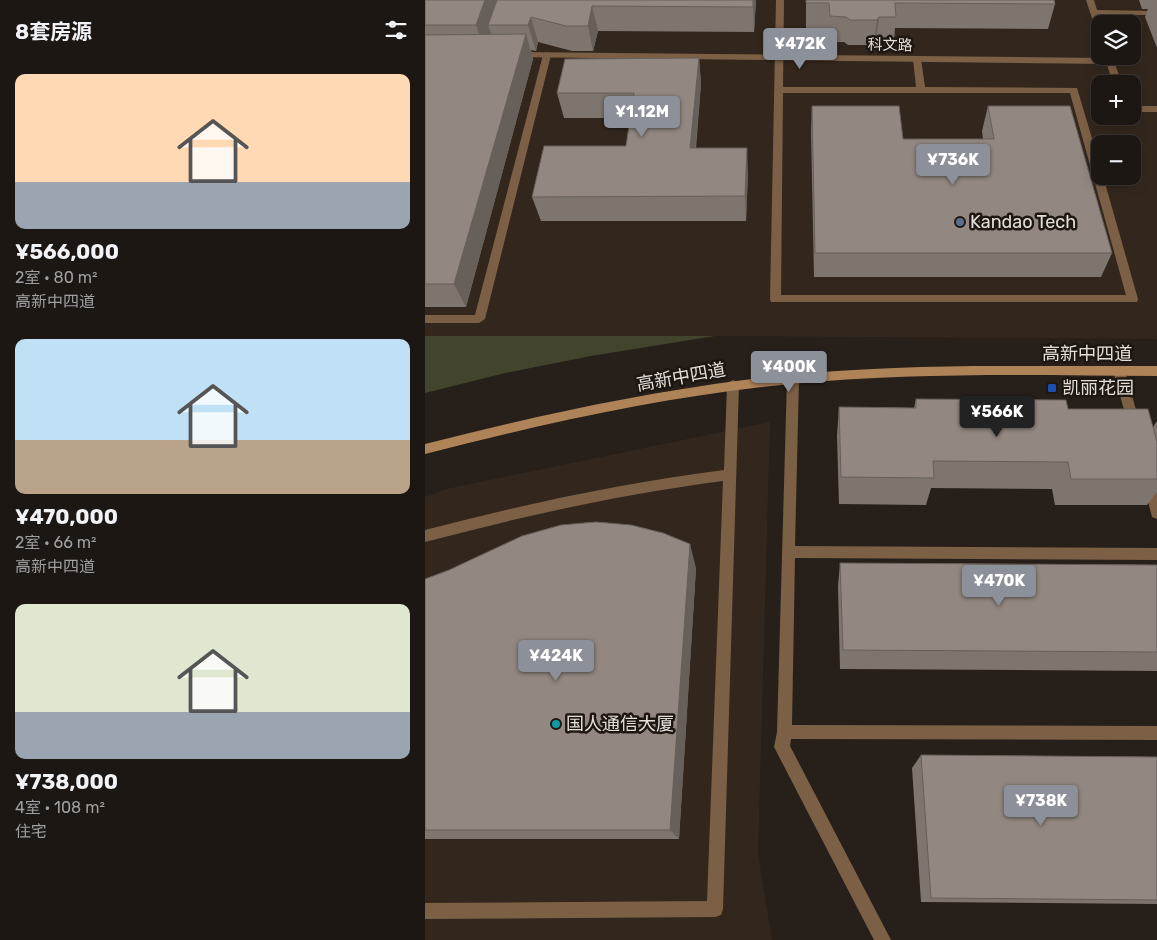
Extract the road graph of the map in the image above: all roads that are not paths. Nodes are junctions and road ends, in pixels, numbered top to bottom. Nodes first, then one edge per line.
1 (780, 0) edge
2 (1090, 0) edge
3 (1094, 12) junction
4 (1157, 13) edge
5 (1095, 15) edge
6 (509, 55) edge
7 (547, 55) junction
8 (779, 58) junction
9 (1091, 58) edge
10 (917, 59) junction
11 (778, 90) junction
12 (921, 90) junction
13 (1141, 109) edge
14 (1157, 109) edge
15 (425, 319) edge
16 (1119, 371) junction
17 (1157, 371) edge
18 (793, 379) junction
19 (733, 385) junction
20 (1136, 433) edge
21 (425, 449) edge
22 (1145, 469) edge
23 (730, 475) junction
24 (1157, 513) edge
25 (425, 536) edge
26 (788, 552) junction
27 (1157, 554) edge
28 (784, 732) junction
29 (1157, 733) edge
30 (425, 911) edge
31 (883, 940) edge

1 - 8 street
2 - 3 street
3 - 4 street
3 - 5 street
6 - 7 street, 科文路
7 - 8 street, 科文路
7 - 15 street
8 - 10 street, 科文路
8 - 11 street
9 - 10 street, 科文路
10 - 12 street
11 - 12 street
11 - 12 street
13 - 14 street
16 - 17 main road, 高新中四道
16 - 18 main road, 高新中四道
16 - 20 street
18 - 19 main road, 高新中四道
18 - 26 street
19 - 21 main road, 高新中四道
19 - 23 street
22 - 24 street
23 - 25 street
23 - 30 street
26 - 27 street
26 - 28 street
28 - 29 street
28 - 31 street

